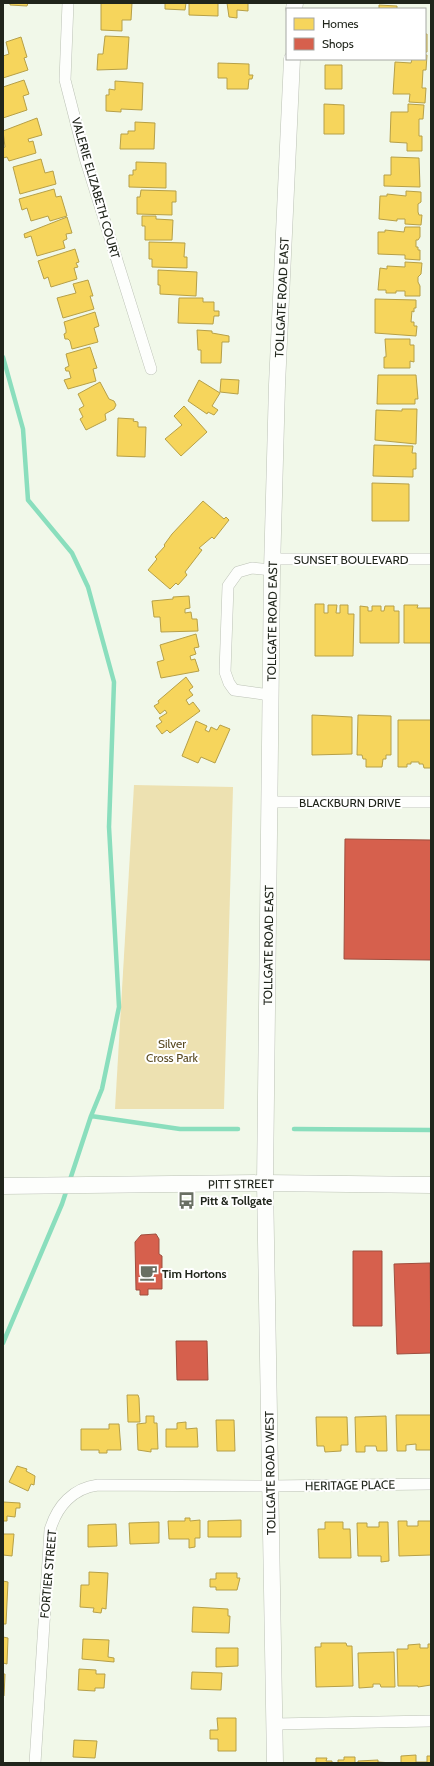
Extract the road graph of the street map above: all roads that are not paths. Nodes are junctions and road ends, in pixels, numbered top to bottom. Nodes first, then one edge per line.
1 (68, 3) edge
2 (292, 60) edge
3 (151, 369) dead end
4 (431, 559) edge
5 (272, 564) junction
6 (270, 694) junction
7 (269, 802) junction
8 (431, 802) edge
9 (265, 1183) junction
10 (431, 1185) edge
11 (3, 1186) edge
12 (431, 1484) edge
13 (270, 1486) junction
14 (431, 1721) edge
15 (274, 1724) junction
16 (35, 1763) edge
17 (275, 1763) edge

1 - 3 street, VALERIE ELIZABETH COURT
2 - 5 street, TOLLGATE ROAD EAST
4 - 5 street, SUNSET BOULEVARD
5 - 6 street, TOLLGATE ROAD EAST
5 - 6 street, SUNSET BOULEVARD
6 - 7 street, TOLLGATE ROAD EAST
7 - 8 street, BLACKBURN DRIVE
7 - 9 street, TOLLGATE ROAD EAST
9 - 10 street, PITT STREET
9 - 11 street, PITT STREET
9 - 13 street, TOLLGATE ROAD WEST
12 - 13 street, HERITAGE PLACE
13 - 15 street, TOLLGATE ROAD WEST
13 - 16 street, FORTIER STREET
14 - 15 street
15 - 17 street, TOLLGATE ROAD WEST

